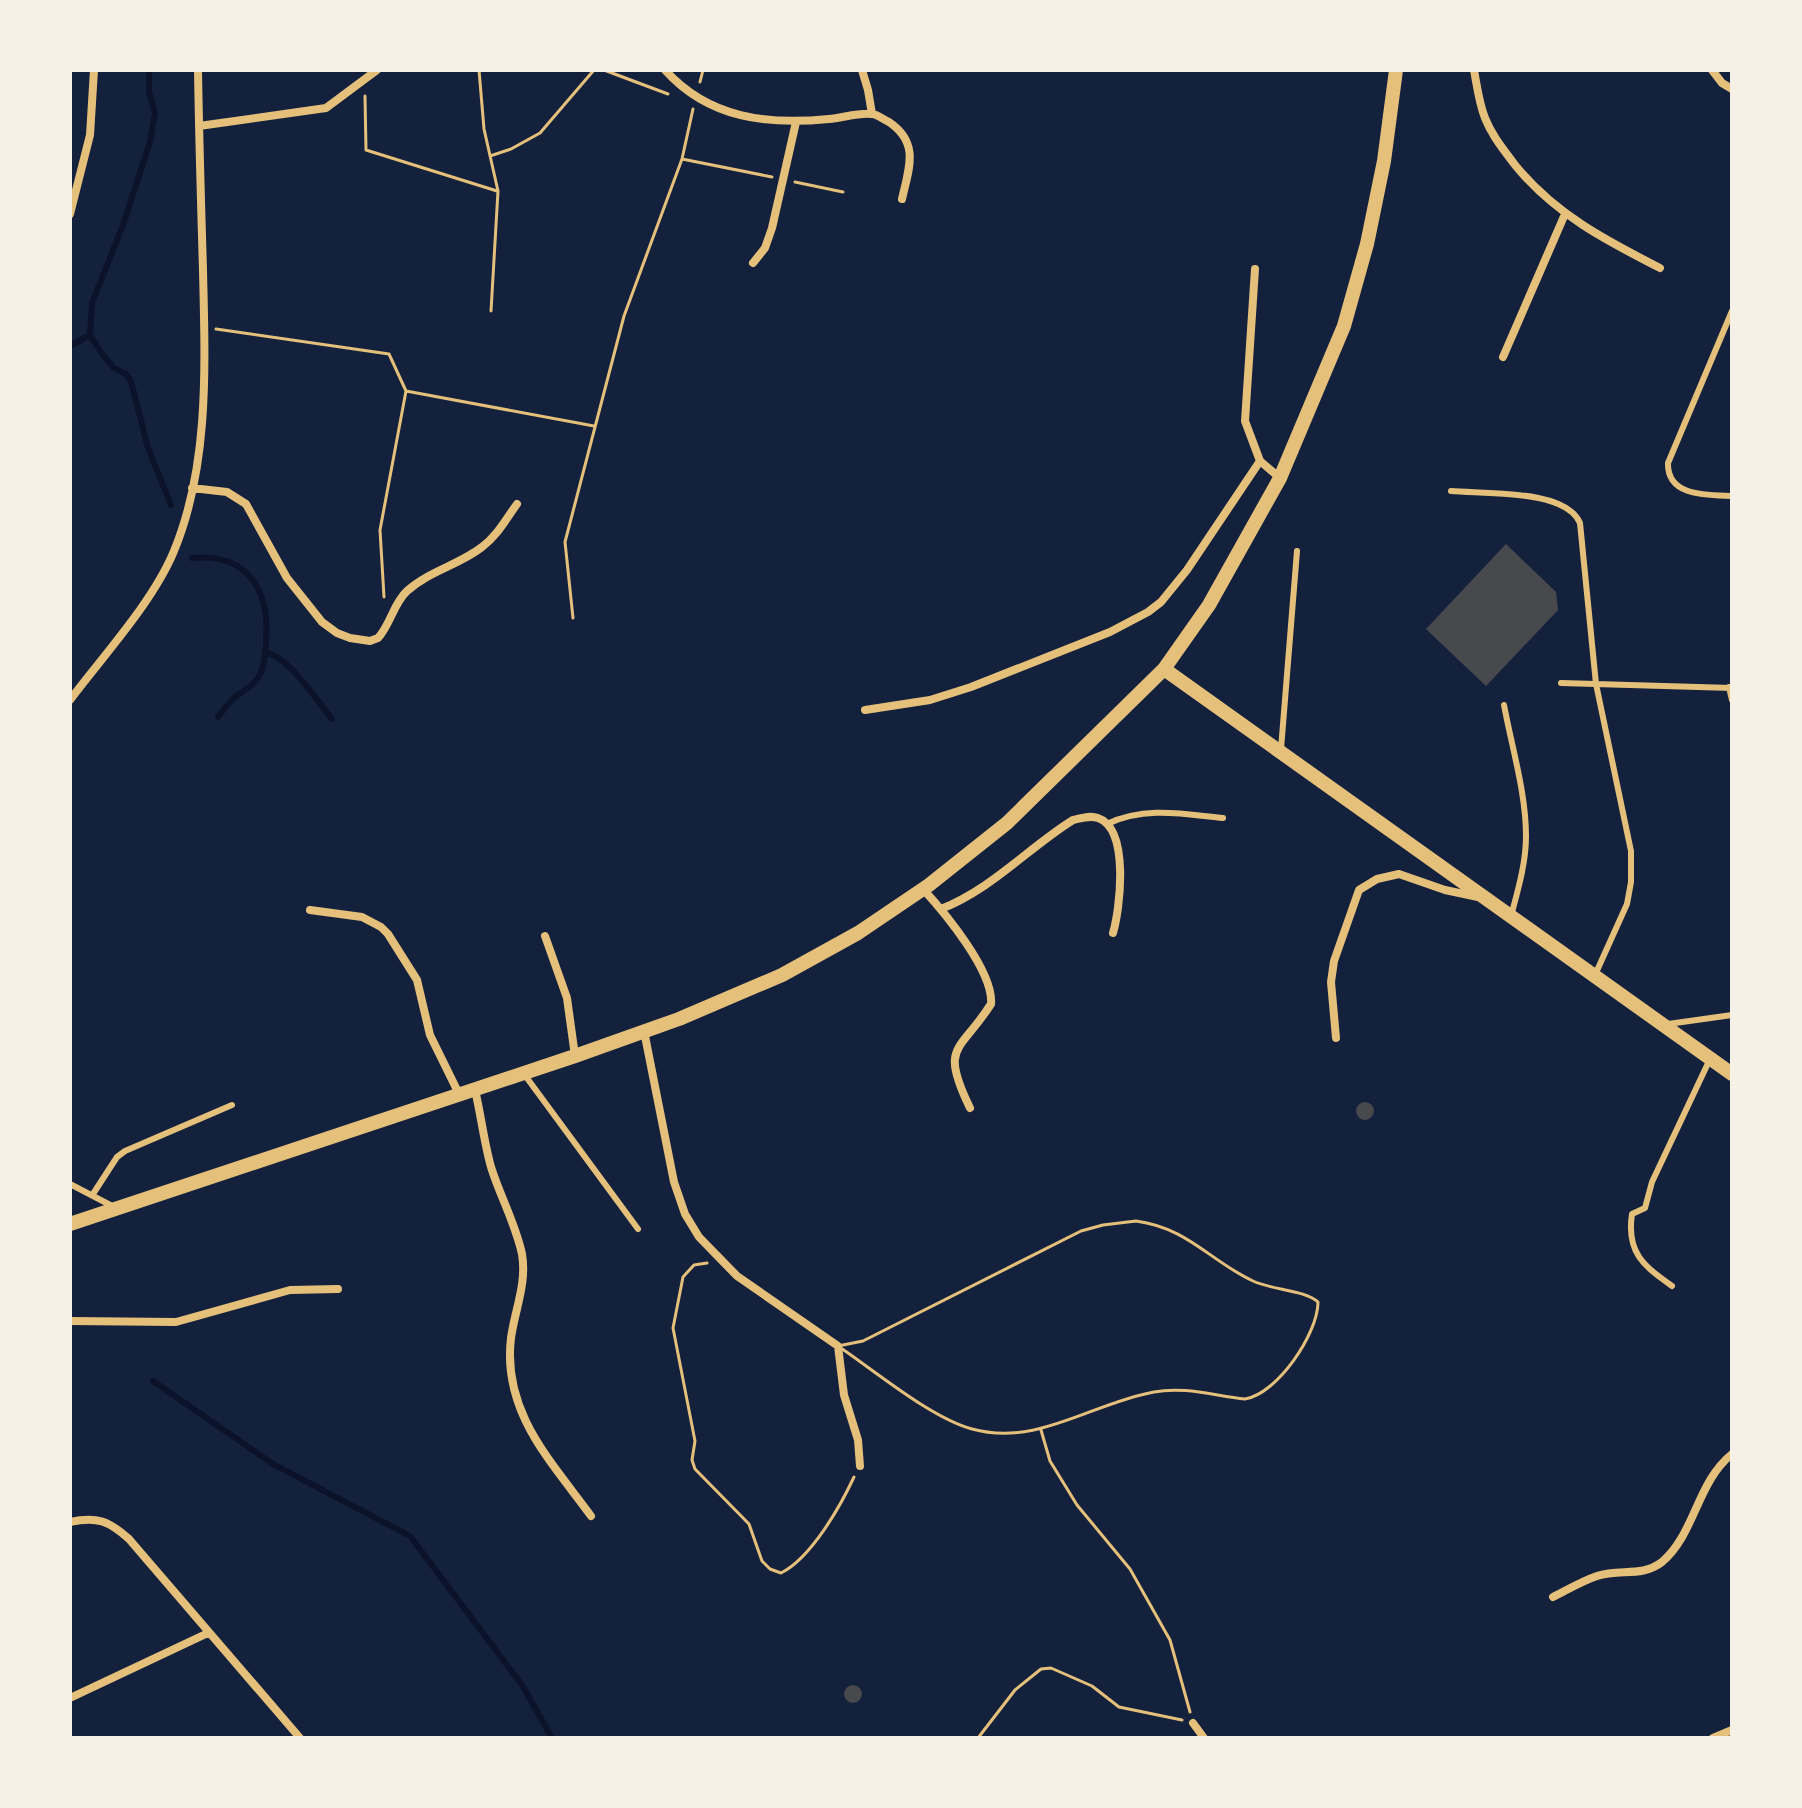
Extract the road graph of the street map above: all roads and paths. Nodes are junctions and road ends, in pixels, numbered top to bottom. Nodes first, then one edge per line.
1 (94, 70) edge
2 (198, 70) edge
3 (479, 70) edge
4 (594, 70) edge
5 (604, 70) edge
6 (665, 70) edge
7 (703, 70) edge
8 (862, 70) edge
9 (1396, 70) edge
10 (1474, 70) edge
11 (1712, 70) edge
12 (375, 71) edge
13 (1732, 89) edge
14 (669, 94) dead end
15 (697, 96) junction
16 (872, 114) junction
17 (796, 122) junction
18 (199, 126) junction
19 (490, 156) junction
20 (682, 159) junction
21 (783, 179) junction
22 (498, 191) junction
23 (843, 192) dead end
24 (902, 199) dead end
25 (70, 214) edge
26 (1565, 214) junction
27 (753, 263) dead end
28 (1660, 268) dead end
29 (1255, 269) dead end
30 (491, 311) dead end
31 (1732, 311) edge
32 (204, 327) junction
33 (1503, 357) dead end
34 (406, 391) junction
35 (594, 426) junction
36 (1260, 461) junction
37 (1280, 478) junction
38 (192, 488) junction
39 (1451, 491) dead end
40 (1732, 496) edge
41 (517, 504) dead end
42 (1297, 551) dead end
43 (384, 601) dead end
44 (573, 618) dead end
45 (1164, 669) junction
46 (1561, 683) dead end
47 (1596, 684) junction
48 (1730, 688) edge
49 (70, 700) edge
50 (1732, 700) edge
51 (1504, 705) dead end
52 (865, 710) dead end
53 (1281, 753) junction
54 (1223, 818) dead end
55 (1107, 824) junction
56 (923, 889) junction
57 (1487, 898) junction
58 (941, 909) junction
59 (310, 910) dead end
60 (1511, 916) junction
61 (1113, 933) dead end
62 (545, 936) dead end
63 (1595, 975) junction
64 (1732, 1015) edge
65 (1664, 1024) junction
66 (644, 1031) junction
67 (1336, 1038) dead end
68 (575, 1056) junction
69 (1710, 1059) junction
70 (524, 1073) junction
71 (1732, 1074) edge
72 (475, 1090) junction
73 (459, 1094) junction
74 (232, 1105) dead end
75 (970, 1108) dead end
76 (70, 1184) edge
77 (93, 1194) junction
78 (117, 1208) junction
79 (70, 1224) edge
80 (638, 1229) dead end
81 (717, 1258) junction
82 (1672, 1286) dead end
83 (338, 1289) dead end
84 (70, 1321) edge
85 (838, 1346) junction
86 (1041, 1430) junction
87 (1732, 1454) edge
88 (860, 1466) joint
89 (591, 1516) dead end
90 (70, 1522) edge
91 (1553, 1597) dead end
92 (208, 1633) junction
93 (70, 1698) edge
94 (1193, 1723) junction
95 (1732, 1730) edge
96 (300, 1738) edge
97 (978, 1738) edge
98 (1204, 1738) edge
99 (1713, 1738) edge

1 - 25 street
2 - 18 street
3 - 19 path
4 - 19 path
5 - 14 path
6 - 15 street
7 - 15 path
8 - 16 street
9 - 37 street
10 - 26 street
11 - 13 street
12 - 18 street
12 - 22 path
15 - 17 street
15 - 20 path
16 - 17 street
16 - 24 street
17 - 21 street
18 - 32 street
19 - 22 path
20 - 21 path
20 - 35 path
21 - 23 path
21 - 27 street
22 - 30 path
26 - 28 street
26 - 33 street
29 - 36 street
31 - 40 lane
32 - 34 path
32 - 38 street
34 - 35 path
34 - 43 path
35 - 44 path
36 - 37 street
36 - 52 street
37 - 45 street
38 - 41 street
38 - 49 street
39 - 47 lane
42 - 53 lane
45 - 53 street
45 - 56 street
46 - 47 lane
47 - 48 lane
47 - 63 lane
48 - 50 lane
51 - 60 lane
53 - 57 street
54 - 55 lane
55 - 58 street
55 - 61 street
56 - 58 street
56 - 66 street
57 - 60 street
57 - 67 street
58 - 75 street
59 - 73 street
60 - 63 street
62 - 68 street
63 - 65 street
64 - 65 lane
65 - 69 street
66 - 68 street
66 - 81 street
68 - 70 street
69 - 71 street
69 - 82 lane
70 - 72 street
70 - 80 lane
72 - 73 street
72 - 89 street
73 - 78 street
74 - 77 lane
76 - 77 lane
77 - 78 lane
78 - 79 street
81 - 85 street
81 - 88 path
83 - 84 street
85 - 86 path
85 - 86 path
85 - 88 street
86 - 94 path
87 - 91 street
90 - 92 street
92 - 93 street
92 - 96 street
94 - 97 path
94 - 98 street
95 - 99 street

